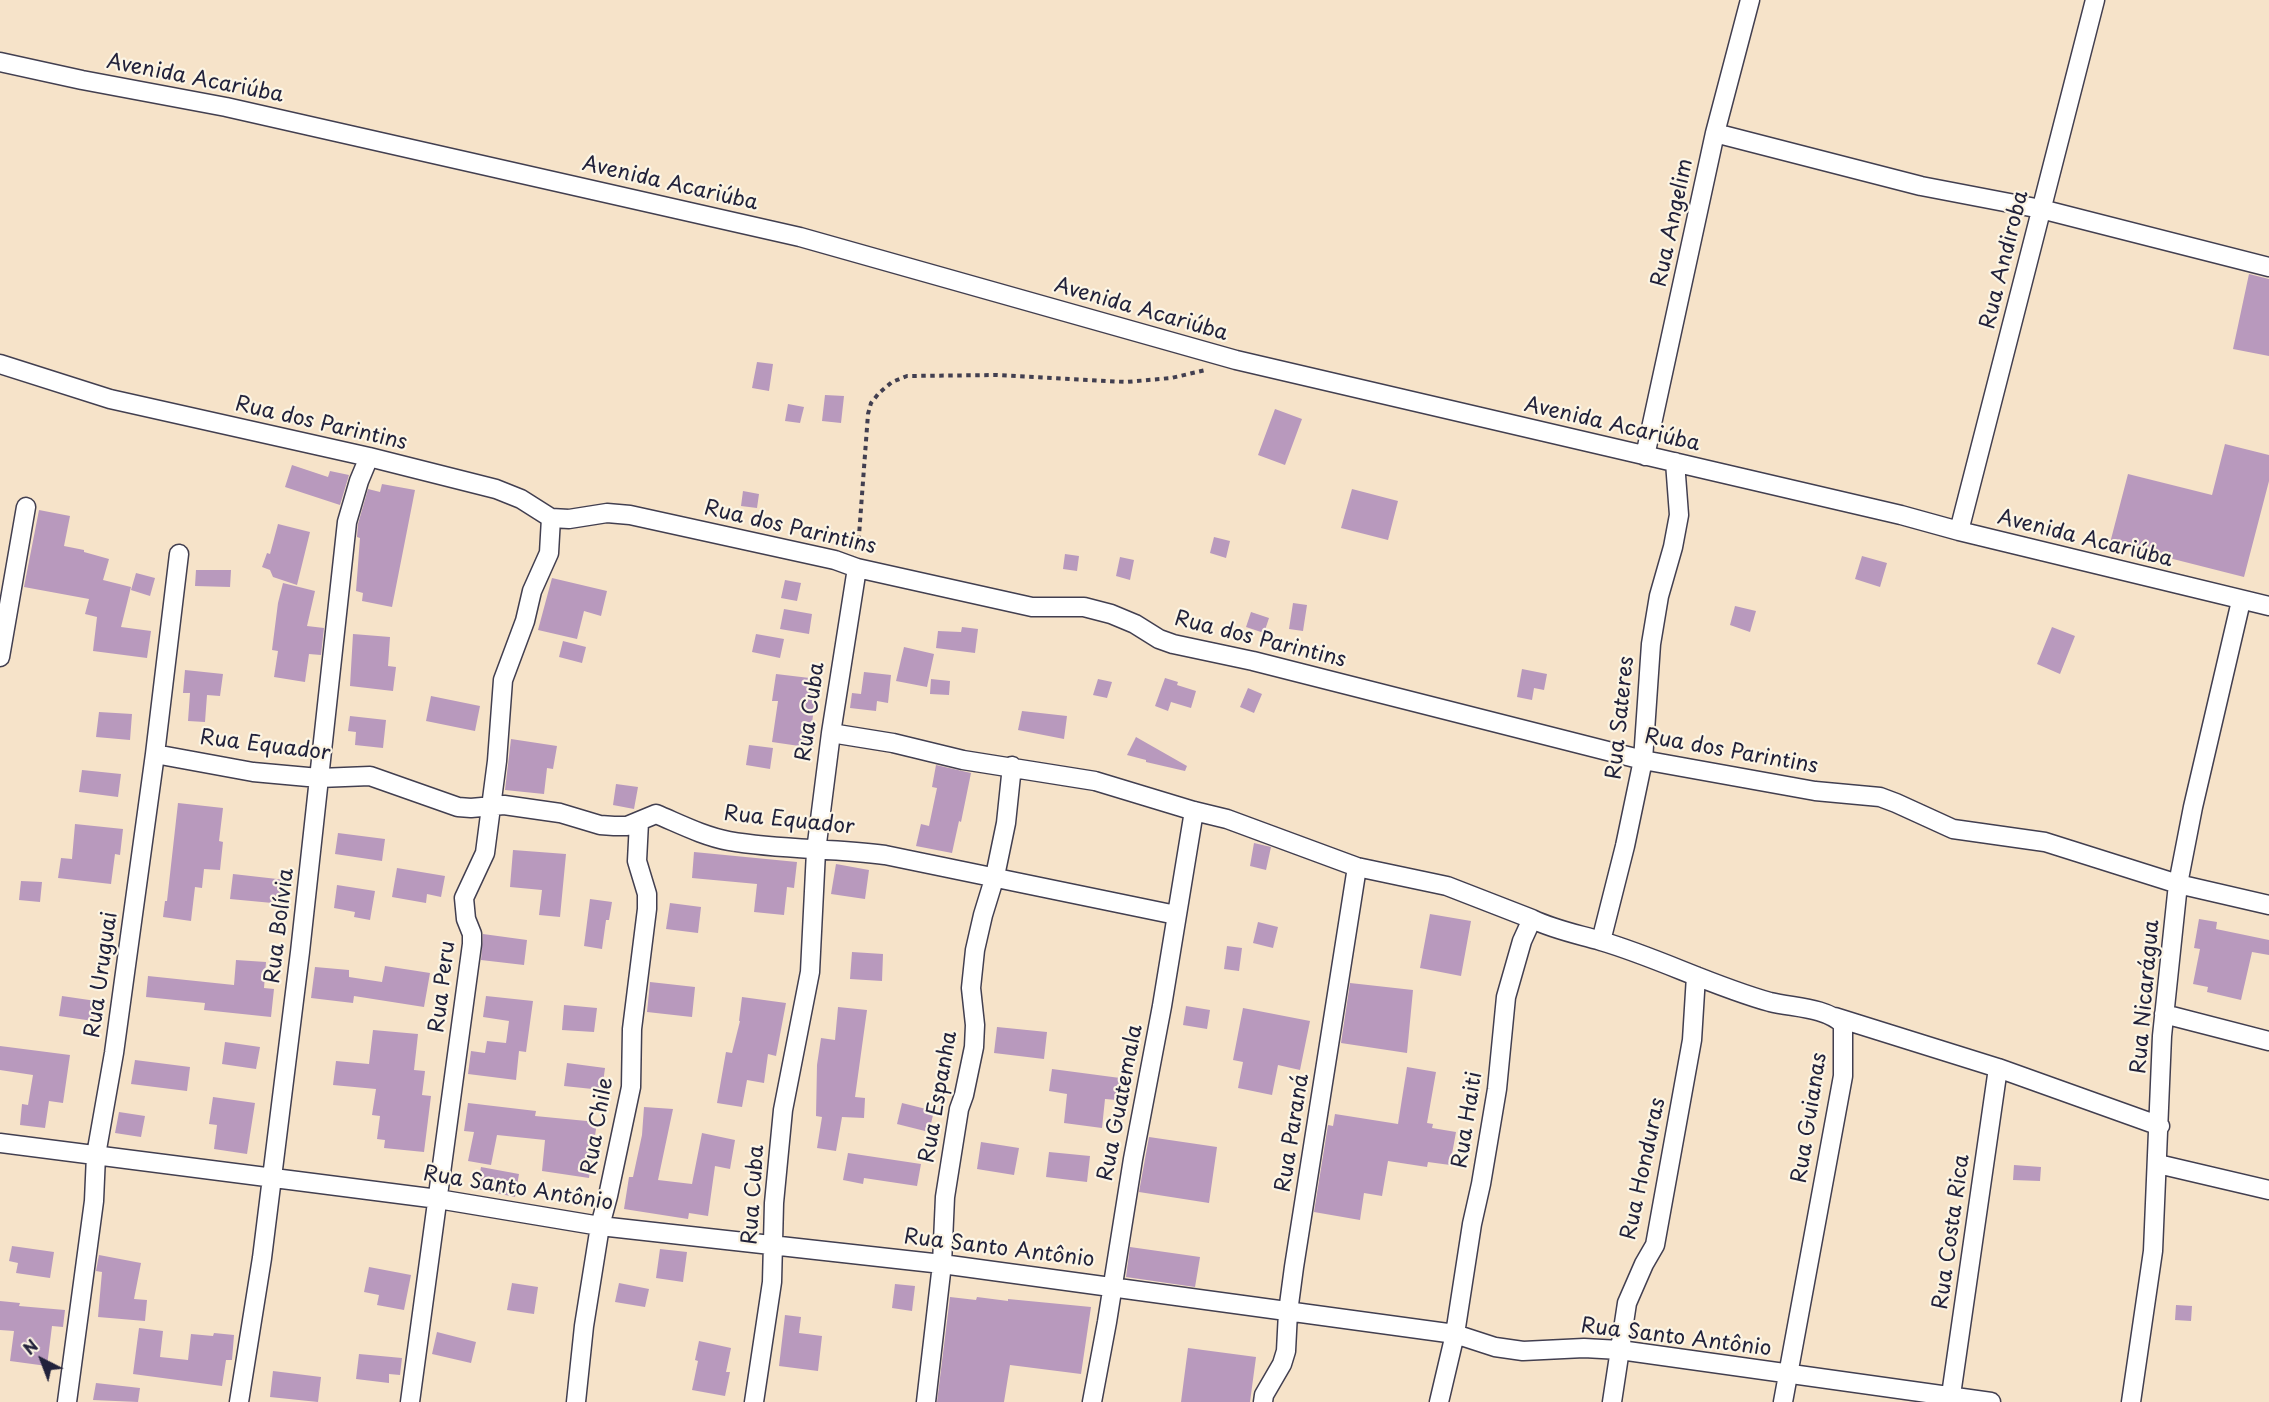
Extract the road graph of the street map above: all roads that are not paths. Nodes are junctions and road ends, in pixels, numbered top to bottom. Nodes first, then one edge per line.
1 (1750, 0) edge
2 (2095, 0) edge
3 (0, 62) edge
4 (1715, 133) junction
5 (2041, 209) junction
6 (2269, 267) edge
7 (0, 364) edge
8 (1645, 456) junction
9 (369, 457) junction
10 (1675, 462) junction
11 (26, 507) dead end
12 (551, 518) junction
13 (1959, 531) junction
14 (179, 554) dead end
15 (857, 568) junction
16 (2241, 601) junction
17 (2269, 606) edge
18 (0, 657) edge
19 (831, 733) junction
20 (155, 754) junction
21 (1643, 760) junction
22 (1012, 766) junction
23 (319, 778) junction
24 (490, 806) junction
25 (1194, 811) junction
26 (639, 822) junction
27 (816, 850) junction
28 (1357, 867) junction
29 (995, 876) junction
30 (2178, 884) junction
31 (2269, 905) edge
32 (1176, 915) junction
33 (1532, 919) junction
34 (1601, 941) junction
35 (1696, 976) junction
36 (2164, 1014) junction
37 (1835, 1017) junction
38 (2269, 1041) edge
39 (1998, 1068) junction
40 (2160, 1126) junction
41 (0, 1143) edge
42 (96, 1155) junction
43 (2158, 1164) junction
44 (270, 1178) junction
45 (2269, 1190) edge
46 (438, 1199) junction
47 (600, 1226) junction
48 (773, 1244) junction
49 (942, 1264) junction
50 (1112, 1286) junction
51 (1288, 1312) junction
52 (1455, 1334) junction
53 (1620, 1350) junction
54 (1788, 1374) junction
55 (1951, 1400) edge
56 (67, 1402) edge
57 (239, 1402) edge
58 (410, 1402) edge
59 (576, 1402) edge
60 (754, 1402) edge
61 (926, 1402) edge
62 (1092, 1402) edge
63 (1263, 1402) edge
64 (1439, 1402) edge
65 (1612, 1402) edge
66 (1783, 1402) edge
67 (1991, 1402) edge
68 (2131, 1402) edge

1 - 4 street, Rua Angelim
2 - 5 street, Rua Andiroba
3 - 8 street, Avenida Acariúba
4 - 5 street
4 - 8 street, Rua Angelim
5 - 6 street
5 - 13 street, Rua Andiroba
7 - 9 street, Rua dos Parintins
8 - 10 street, Avenida Acariúba
9 - 12 street, Rua dos Parintins
9 - 23 street, Rua Bolívia
10 - 13 street, Avenida Acariúba
10 - 21 street, Rua Sateres
11 - 18 street
12 - 15 street, Rua dos Parintins
12 - 24 street, Rua Peru
13 - 16 street, Avenida Acariúba
14 - 20 street, Rua Uruguai
15 - 19 street, Rua Cuba
15 - 21 street, Rua dos Parintins
16 - 17 street, Avenida Acariúba
16 - 30 street, Rua Nicarágua
19 - 22 street
19 - 27 street, Rua Cuba
20 - 23 street, Rua Equador
20 - 42 street, Rua Uruguai
21 - 30 street, Rua dos Parintins
21 - 34 street, Rua Sateres
22 - 25 street
22 - 29 street, Rua Espanha
23 - 24 street, Rua Equador
23 - 44 street, Rua Bolívia
24 - 26 street, Rua Equador
24 - 46 street, Rua Peru
25 - 28 street
25 - 32 street, Rua Guatemala
26 - 27 street, Rua Equador
26 - 47 street, Rua Chile
27 - 29 street, Rua Equador
27 - 48 street, Rua Cuba
28 - 33 street
28 - 51 street, Rua Paraná
29 - 32 street, Rua Equador
29 - 49 street, Rua Espanha
30 - 31 street, Rua dos Parintins
30 - 36 street, Rua Nicarágua
32 - 50 street, Rua Guatemala
33 - 34 street
33 - 52 street, Rua Haiti
34 - 35 street
35 - 37 street
35 - 53 street, Rua Honduras
36 - 38 street
36 - 40 street, Rua Nicarágua
37 - 39 street
37 - 54 street, Rua Guianas
39 - 40 street
39 - 55 street, Rua Costa Rica
40 - 43 street, Rua Nicarágua
41 - 42 street, Rua Santo Antônio
42 - 44 street, Rua Santo Antônio
42 - 56 street, Rua Uruguai
43 - 45 street
43 - 68 street, Rua Nicarágua
44 - 46 street, Rua Santo Antônio
44 - 57 street, Rua Bolívia
46 - 47 street, Rua Santo Antônio
46 - 58 street, Rua Peru
47 - 48 street, Rua Santo Antônio
47 - 59 street, Rua Chile
48 - 49 street, Rua Santo Antônio
48 - 60 street, Rua Cuba
49 - 50 street, Rua Santo Antônio
49 - 61 street, Rua Espanha
50 - 51 street, Rua Santo Antônio
50 - 62 street, Rua Guatemala
51 - 52 street, Rua Santo Antônio
51 - 63 street, Rua Paraná
52 - 53 street, Rua Santo Antônio
52 - 64 street, Rua Haiti
53 - 54 street, Rua Santo Antônio
53 - 65 street, Rua Honduras
54 - 55 street, Rua Santo Antônio
54 - 66 street, Rua Guianas
55 - 67 street, Rua Santo Antônio

